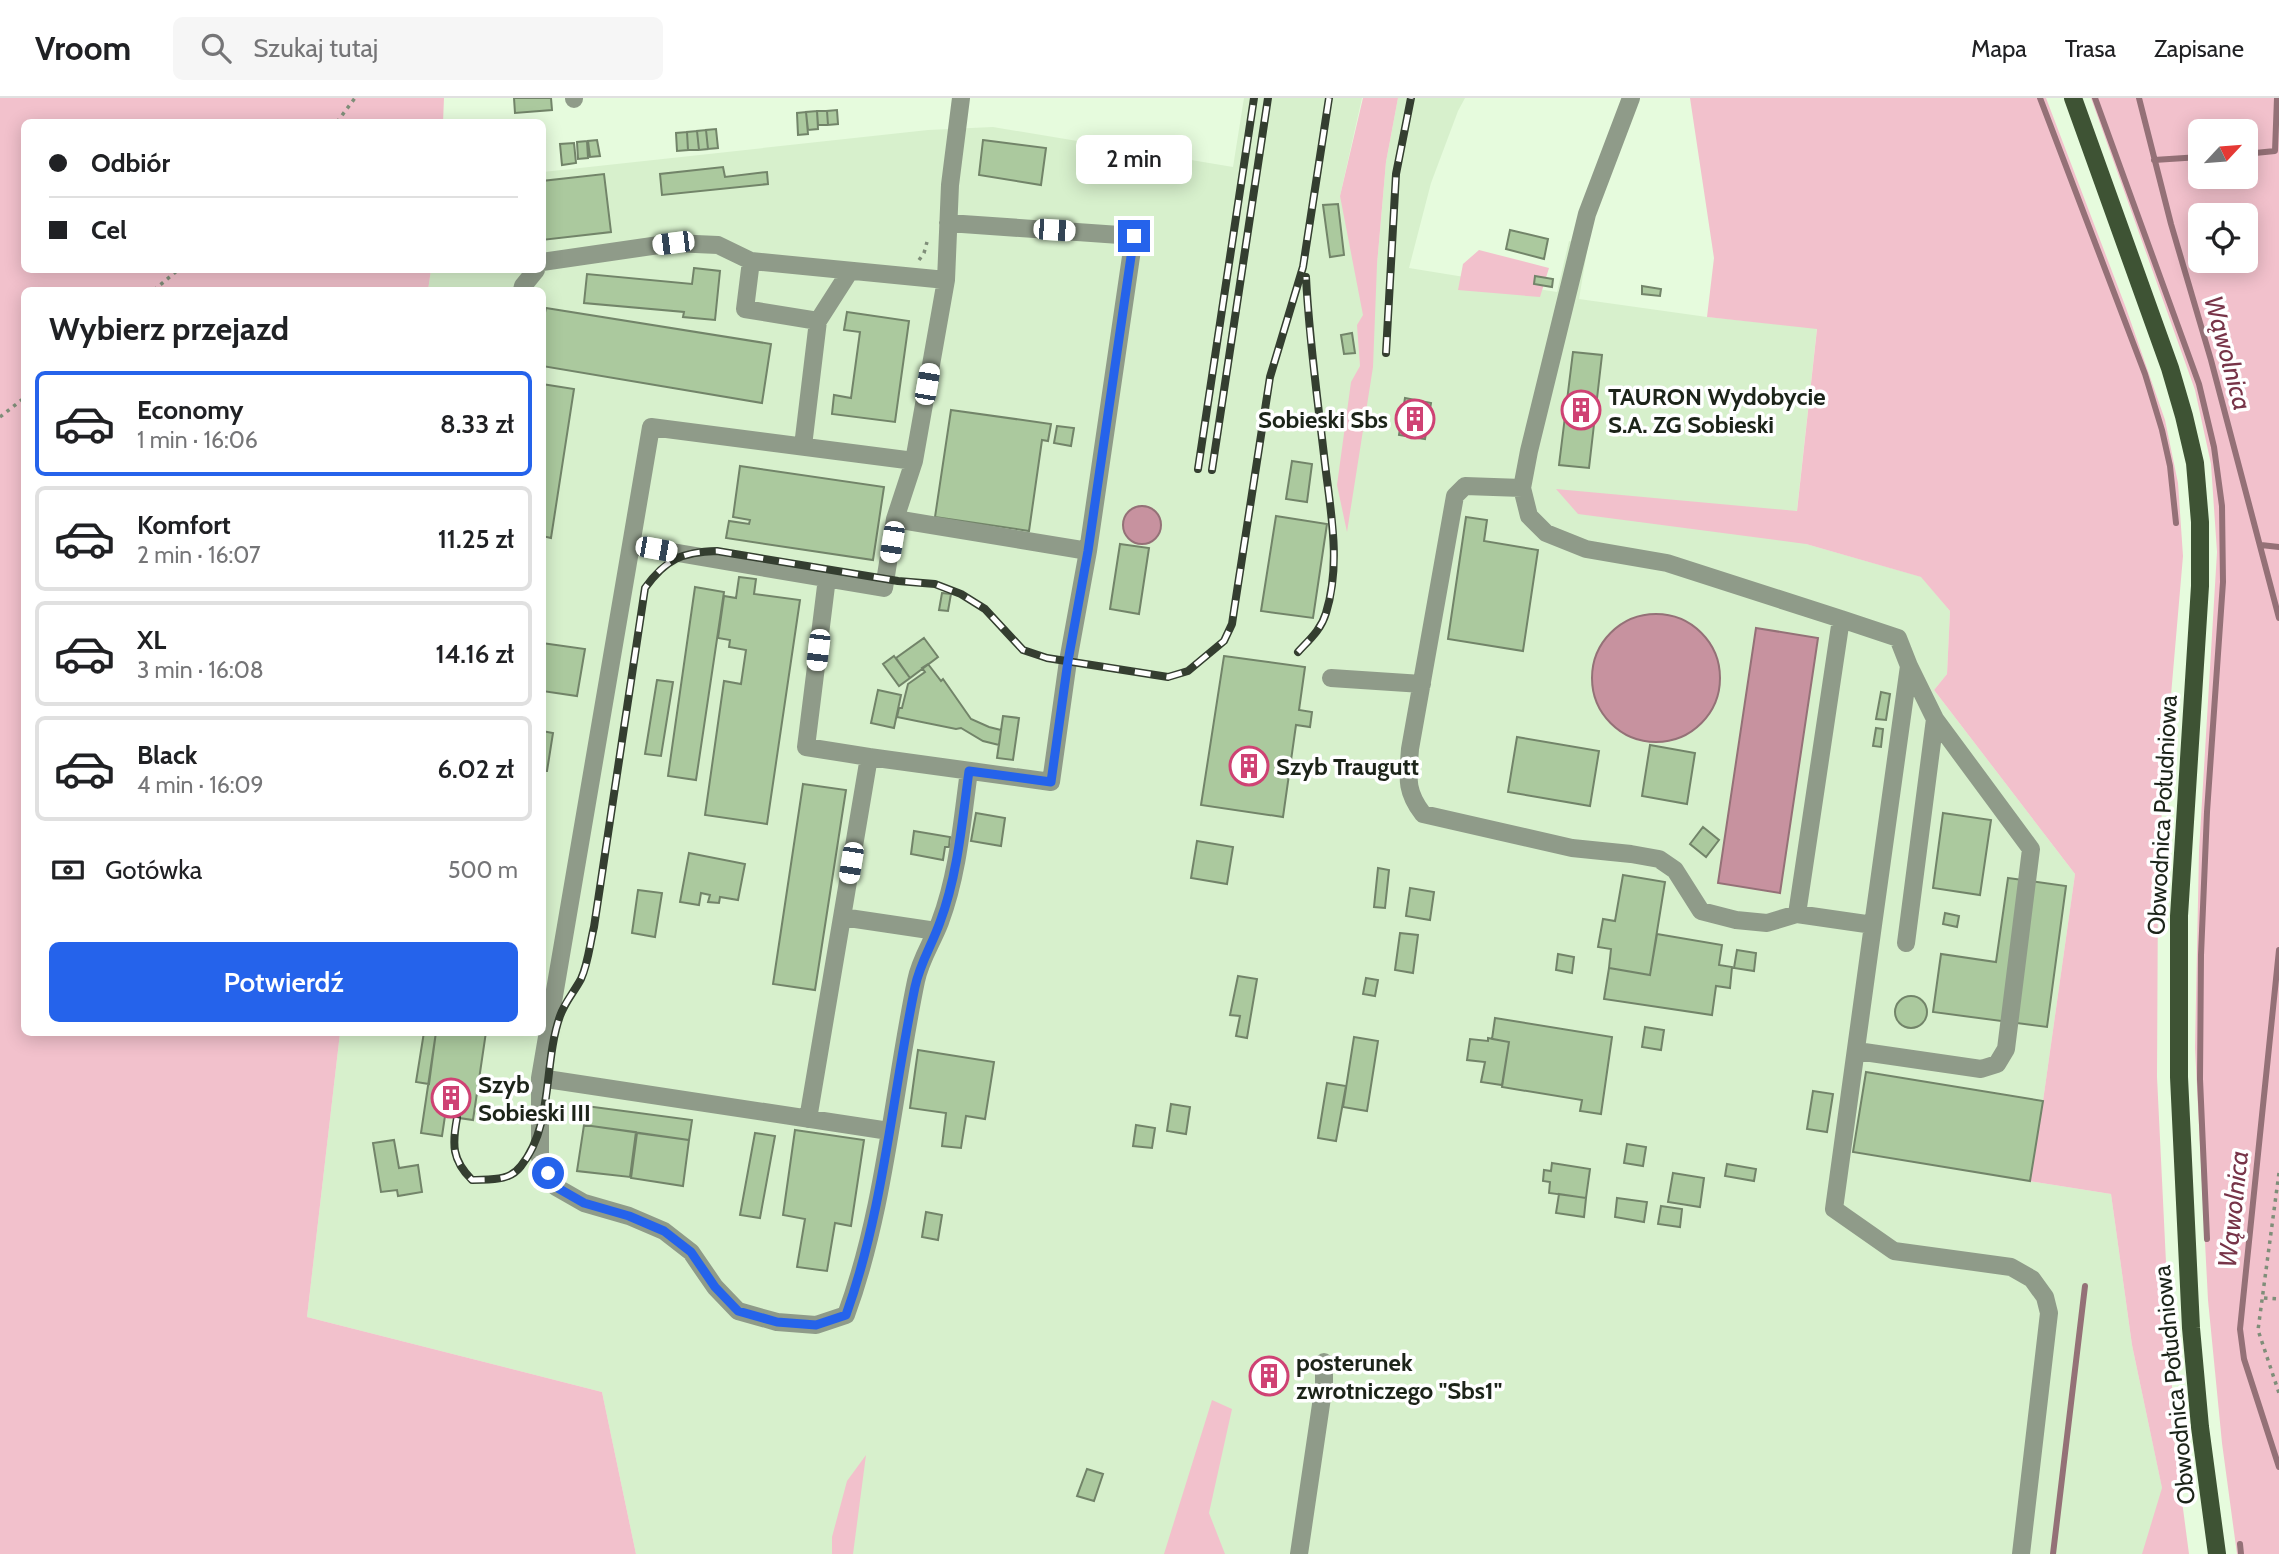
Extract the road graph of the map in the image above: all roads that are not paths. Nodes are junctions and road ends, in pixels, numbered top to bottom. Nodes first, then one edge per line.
1 (961, 98) edge
2 (1631, 98) edge
3 (2073, 98) edge
4 (948, 223) junction
5 (546, 261) edge
6 (751, 261) junction
7 (850, 271) junction
8 (534, 273) edge
9 (946, 280) junction
10 (523, 287) edge
11 (818, 321) junction
12 (803, 446) junction
13 (914, 461) junction
14 (1522, 488) junction
15 (895, 519) junction
16 (631, 545) junction
17 (1088, 551) junction
18 (827, 578) junction
19 (1841, 619) junction
20 (1909, 666) junction
21 (1331, 678) dead end
22 (1422, 684) junction
23 (1935, 719) junction
24 (869, 757) junction
25 (969, 771) junction
26 (1797, 914) junction
27 (842, 917) junction
28 (1873, 925) junction
29 (936, 931) junction
30 (1906, 943) dead end
31 (1857, 1051) junction
32 (540, 1078) junction
33 (808, 1119) junction
34 (889, 1131) junction
35 (1324, 1362) dead end
36 (1299, 1554) edge
37 (2021, 1554) edge
38 (2217, 1554) edge

1 - 4 lane
2 - 14 lane
3 - 38 main road, Obwodnica Południowa
4 - 9 lane
4 - 17 lane
5 - 6 lane
6 - 7 lane
6 - 11 lane
7 - 9 lane
7 - 11 lane
8 - 10 lane
9 - 13 lane
11 - 12 lane
12 - 13 lane
12 - 16 lane
13 - 15 lane
14 - 19 lane
14 - 22 lane
15 - 17 lane
15 - 18 lane
16 - 18 lane
16 - 32 lane
17 - 25 lane
18 - 24 lane
19 - 20 lane
19 - 26 lane
20 - 23 lane
20 - 28 lane
21 - 22 lane
22 - 26 lane
23 - 30 lane
23 - 31 lane
24 - 25 lane
24 - 27 lane
25 - 29 lane
26 - 28 lane
27 - 29 lane
27 - 33 lane
28 - 31 lane
29 - 34 lane
31 - 37 lane
32 - 33 lane
32 - 34 lane
33 - 34 lane
35 - 36 lane

